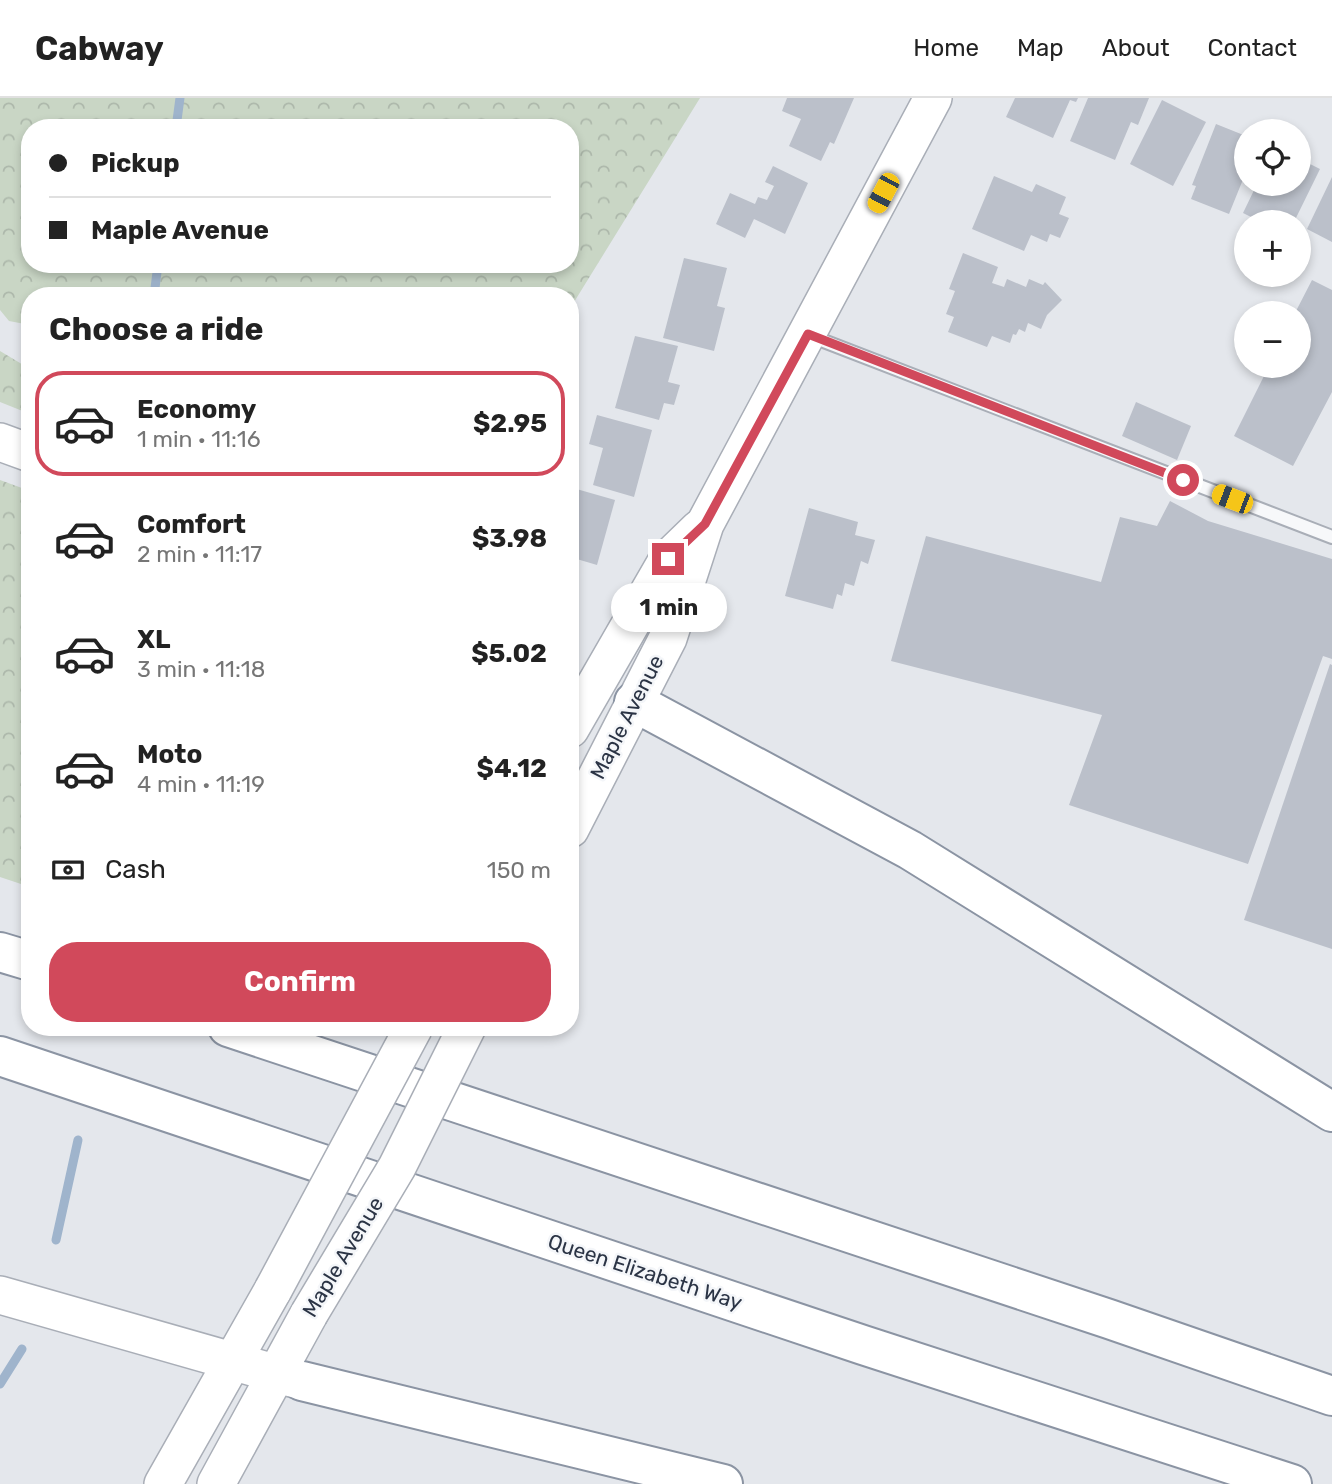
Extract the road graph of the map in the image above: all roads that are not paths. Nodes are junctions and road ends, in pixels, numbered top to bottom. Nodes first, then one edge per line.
1 (933, 98) edge
2 (808, 334) junction
3 (0, 442) edge
4 (21, 450) edge
5 (705, 524) junction
6 (1332, 537) edge
7 (582, 680) edge
8 (634, 702) junction
9 (579, 810) edge
10 (0, 952) edge
11 (21, 958) edge
12 (255, 1036) edge
13 (409, 1036) edge
14 (462, 1036) edge
15 (0, 1056) edge
16 (1332, 1112) edge
17 (0, 1295) edge
18 (230, 1362) junction
19 (288, 1378) junction
20 (1332, 1396) edge
21 (163, 1484) edge
22 (216, 1484) edge
23 (723, 1484) edge
24 (1292, 1484) edge

1 - 2 street, Maple Avenue
2 - 5 street, Maple Avenue
2 - 6 lane
3 - 4 street
5 - 7 street, Maple Avenue
5 - 8 street, Maple Avenue
7 - 8 street
8 - 9 street, Maple Avenue
8 - 16 highway
10 - 11 highway
12 - 20 highway
13 - 18 street, Maple Avenue, bridge
14 - 19 street, Maple Avenue, bridge
15 - 24 highway, Queen Elizabeth Way
17 - 18 street
18 - 19 street
18 - 21 street, Maple Avenue
19 - 22 street, Maple Avenue
19 - 23 highway

